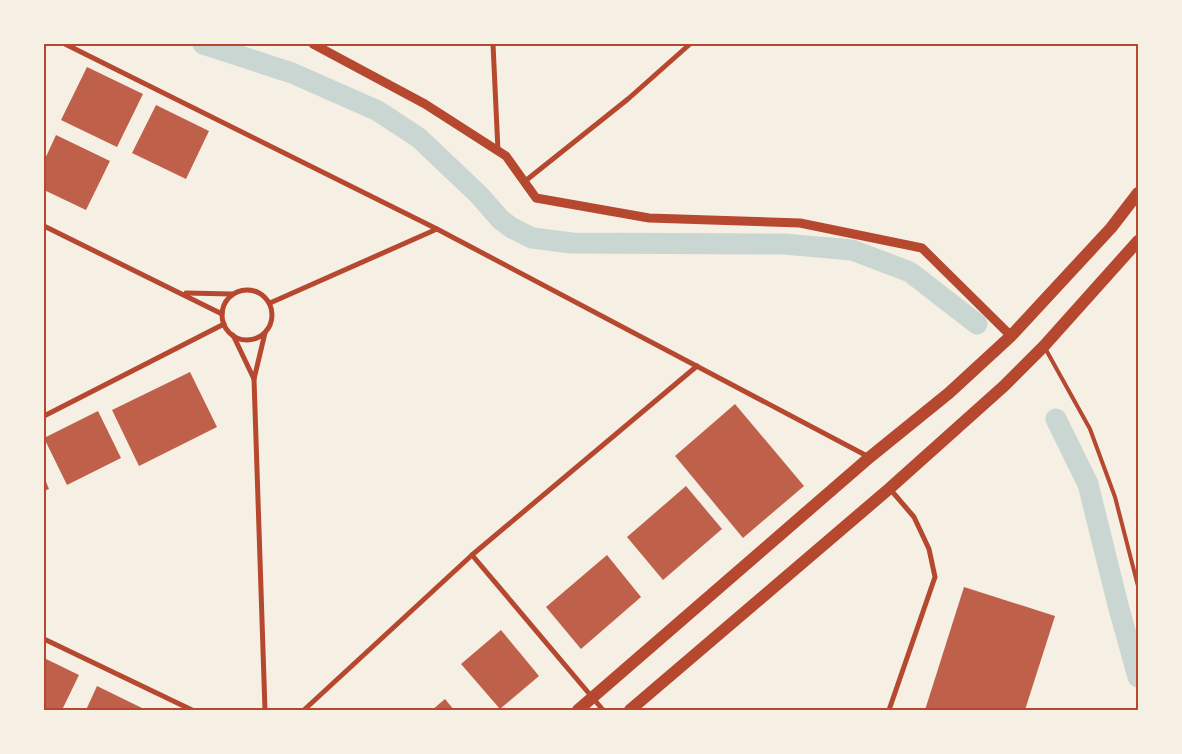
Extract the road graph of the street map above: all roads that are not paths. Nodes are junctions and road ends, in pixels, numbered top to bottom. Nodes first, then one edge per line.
1 (65, 44) edge
2 (313, 44) edge
3 (493, 44) edge
4 (690, 44) edge
5 (498, 151) junction
6 (524, 182) junction
7 (1138, 192) edge
8 (44, 226) edge
9 (437, 229) junction
10 (1138, 242) edge
11 (183, 293) junction
12 (232, 294) junction
13 (270, 303) junction
14 (222, 314) junction
15 (224, 324) junction
16 (265, 333) junction
17 (232, 335) junction
18 (1011, 336) junction
19 (1044, 346) junction
20 (697, 366) junction
21 (254, 380) junction
22 (44, 416) edge
23 (870, 457) junction
24 (890, 488) junction
25 (472, 554) junction
26 (1138, 586) edge
27 (44, 639) edge
28 (592, 698) junction
29 (192, 710) edge
30 (265, 710) edge
31 (304, 710) edge
32 (578, 710) edge
33 (603, 710) edge
34 (630, 710) edge
35 (889, 710) edge

1 - 9 street
2 - 5 street
3 - 5 street
4 - 6 street
5 - 6 street
6 - 18 street
7 - 18 main road
8 - 11 street
9 - 13 street
9 - 20 street
10 - 19 main road
11 - 12 street
11 - 14 street
12 - 13 street
12 - 14 street
13 - 16 street
14 - 15 street
15 - 17 street
15 - 22 street
16 - 17 street
16 - 21 street
17 - 21 street
18 - 23 main road
19 - 24 main road
19 - 26 lane
20 - 23 street
20 - 25 street
21 - 30 street
23 - 28 main road
24 - 34 main road
24 - 35 street
25 - 28 street
25 - 31 street
27 - 29 street
28 - 32 main road
28 - 33 street

